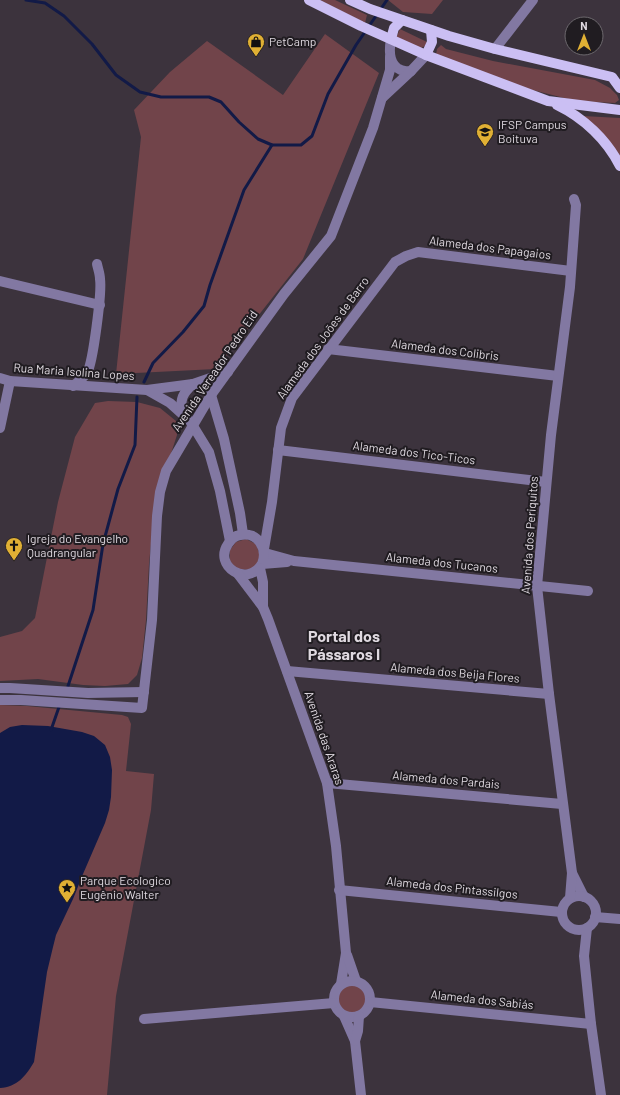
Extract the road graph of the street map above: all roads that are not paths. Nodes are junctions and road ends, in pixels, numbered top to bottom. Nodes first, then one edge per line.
1 (309, 0) edge
2 (350, 0) edge
3 (533, 0) edge
4 (398, 19) junction
5 (431, 30) junction
6 (387, 37) junction
7 (495, 49) junction
8 (426, 55) junction
9 (390, 57) junction
10 (411, 71) junction
11 (616, 78) edge
12 (620, 88) edge
13 (382, 98) junction
14 (548, 101) junction
15 (620, 110) edge
16 (620, 166) edge
17 (574, 199) dead end
18 (406, 256) joint
19 (97, 264) dead end
20 (571, 271) junction
21 (0, 281) edge
22 (100, 305) junction
23 (328, 349) junction
24 (228, 372) junction
25 (558, 376) junction
26 (0, 378) edge
27 (10, 381) junction
28 (193, 384) junction
29 (73, 386) junction
30 (147, 390) junction
31 (211, 395) junction
32 (182, 412) junction
33 (192, 425) junction
34 (0, 428) edge
35 (278, 450) junction
36 (232, 476) junction
37 (217, 480) junction
38 (546, 482) junction
39 (270, 517) junction
40 (243, 534) junction
41 (254, 537) junction
42 (230, 541) junction
43 (264, 551) junction
44 (294, 561) junction
45 (261, 566) junction
46 (238, 574) junction
47 (537, 586) junction
48 (588, 591) dead end
49 (263, 607) junction
50 (287, 671) junction
51 (0, 688) edge
52 (144, 692) junction
53 (549, 694) junction
54 (0, 700) edge
55 (327, 783) junction
56 (562, 804) junction
57 (572, 873) junction
58 (339, 890) junction
59 (584, 897) junction
60 (570, 898) junction
61 (561, 912) junction
62 (596, 917) junction
63 (620, 919) edge
64 (587, 928) junction
65 (574, 930) junction
66 (346, 953) junction
67 (584, 956) junction
68 (356, 981) junction
69 (341, 984) junction
70 (370, 1002) junction
71 (334, 1003) junction
72 (344, 1016) junction
73 (359, 1016) junction
74 (144, 1019) dead end
75 (591, 1024) junction
76 (355, 1042) junction
77 (361, 1095) edge
78 (601, 1095) edge

1 - 6 main road
2 - 4 main road
3 - 7 street
4 - 5 main road
4 - 6 main road
5 - 7 main road
5 - 8 main road
6 - 8 main road
6 - 9 street, Avenida Vereador Pedro Eid
7 - 11 main road
8 - 10 street
8 - 14 main road
9 - 10 street
9 - 13 street, Avenida Vereador Pedro Eid
10 - 13 street
11 - 12 main road
13 - 24 street, Avenida Vereador Pedro Eid
14 - 15 main road
14 - 16 main road
17 - 20 street, Avenida dos Periquitos
18 - 20 street, Alameda dos Papagaios
18 - 23 street, Alameda dos Joões de Barro
19 - 22 street
20 - 25 street, Avenida dos Periquitos
21 - 22 street
22 - 29 street
23 - 25 street, Alameda dos Colibris
23 - 35 street, Alameda dos Joões de Barro
24 - 28 street, Rua Maria Isolina Lopes
24 - 31 street, Avenida Vereador Pedro Eid
25 - 38 street, Avenida dos Periquitos
26 - 27 street, Rua Maria Isolina Lopes
27 - 29 street, Rua Maria Isolina Lopes
27 - 34 street
28 - 30 street, Rua Maria Isolina Lopes
28 - 31 street
28 - 32 street
29 - 30 street, Rua Maria Isolina Lopes
30 - 32 street, Rua Maria Isolina Lopes
31 - 33 street, Avenida Vereador Pedro Eid
31 - 36 street
32 - 33 street, Rua Maria Isolina Lopes
33 - 37 street, Rua Maria Isolina Lopes
33 - 52 street, Avenida Vereador Pedro Eid
35 - 38 street, Alameda dos Tico-Ticos
35 - 39 street, Alameda dos Joões de Barro
36 - 37 street
36 - 40 street
37 - 42 street, Rua Maria Isolina Lopes
38 - 47 street, Avenida dos Periquitos
39 - 41 street
39 - 43 street, Alameda dos Joões de Barro
40 - 41 street
40 - 42 street
41 - 43 street
42 - 46 street
43 - 44 street
43 - 45 street
44 - 45 street
44 - 47 street, Alameda dos Tucanos
45 - 46 street
45 - 49 street, Avenida das Araras
46 - 49 street, Avenida das Araras
47 - 48 street, Alameda dos Tucanos
47 - 53 street, Avenida dos Periquitos
49 - 50 street, Avenida das Araras
50 - 53 street, Alameda dos Beija Flores
50 - 55 street, Avenida das Araras
51 - 52 street
52 - 54 street, Avenida Vereador Pedro Eid
53 - 56 street, Avenida dos Periquitos
55 - 56 street, Alameda dos Pardais
55 - 58 street, Avenida das Araras
56 - 57 street, Avenida dos Periquitos
57 - 59 street
57 - 60 street
58 - 61 street, Alameda dos Pintassilgos
58 - 66 street, Avenida das Araras
59 - 60 street
59 - 62 street
60 - 61 street
61 - 65 street
62 - 63 street
62 - 64 street
64 - 65 street
64 - 67 street
65 - 67 street
66 - 68 street
66 - 69 street
67 - 75 street
68 - 69 street
68 - 70 street
69 - 71 street
70 - 73 street
70 - 75 street, Alameda dos Sabiás
71 - 72 street
71 - 74 street
72 - 73 street
72 - 76 street
73 - 76 street
75 - 78 street
76 - 77 street

